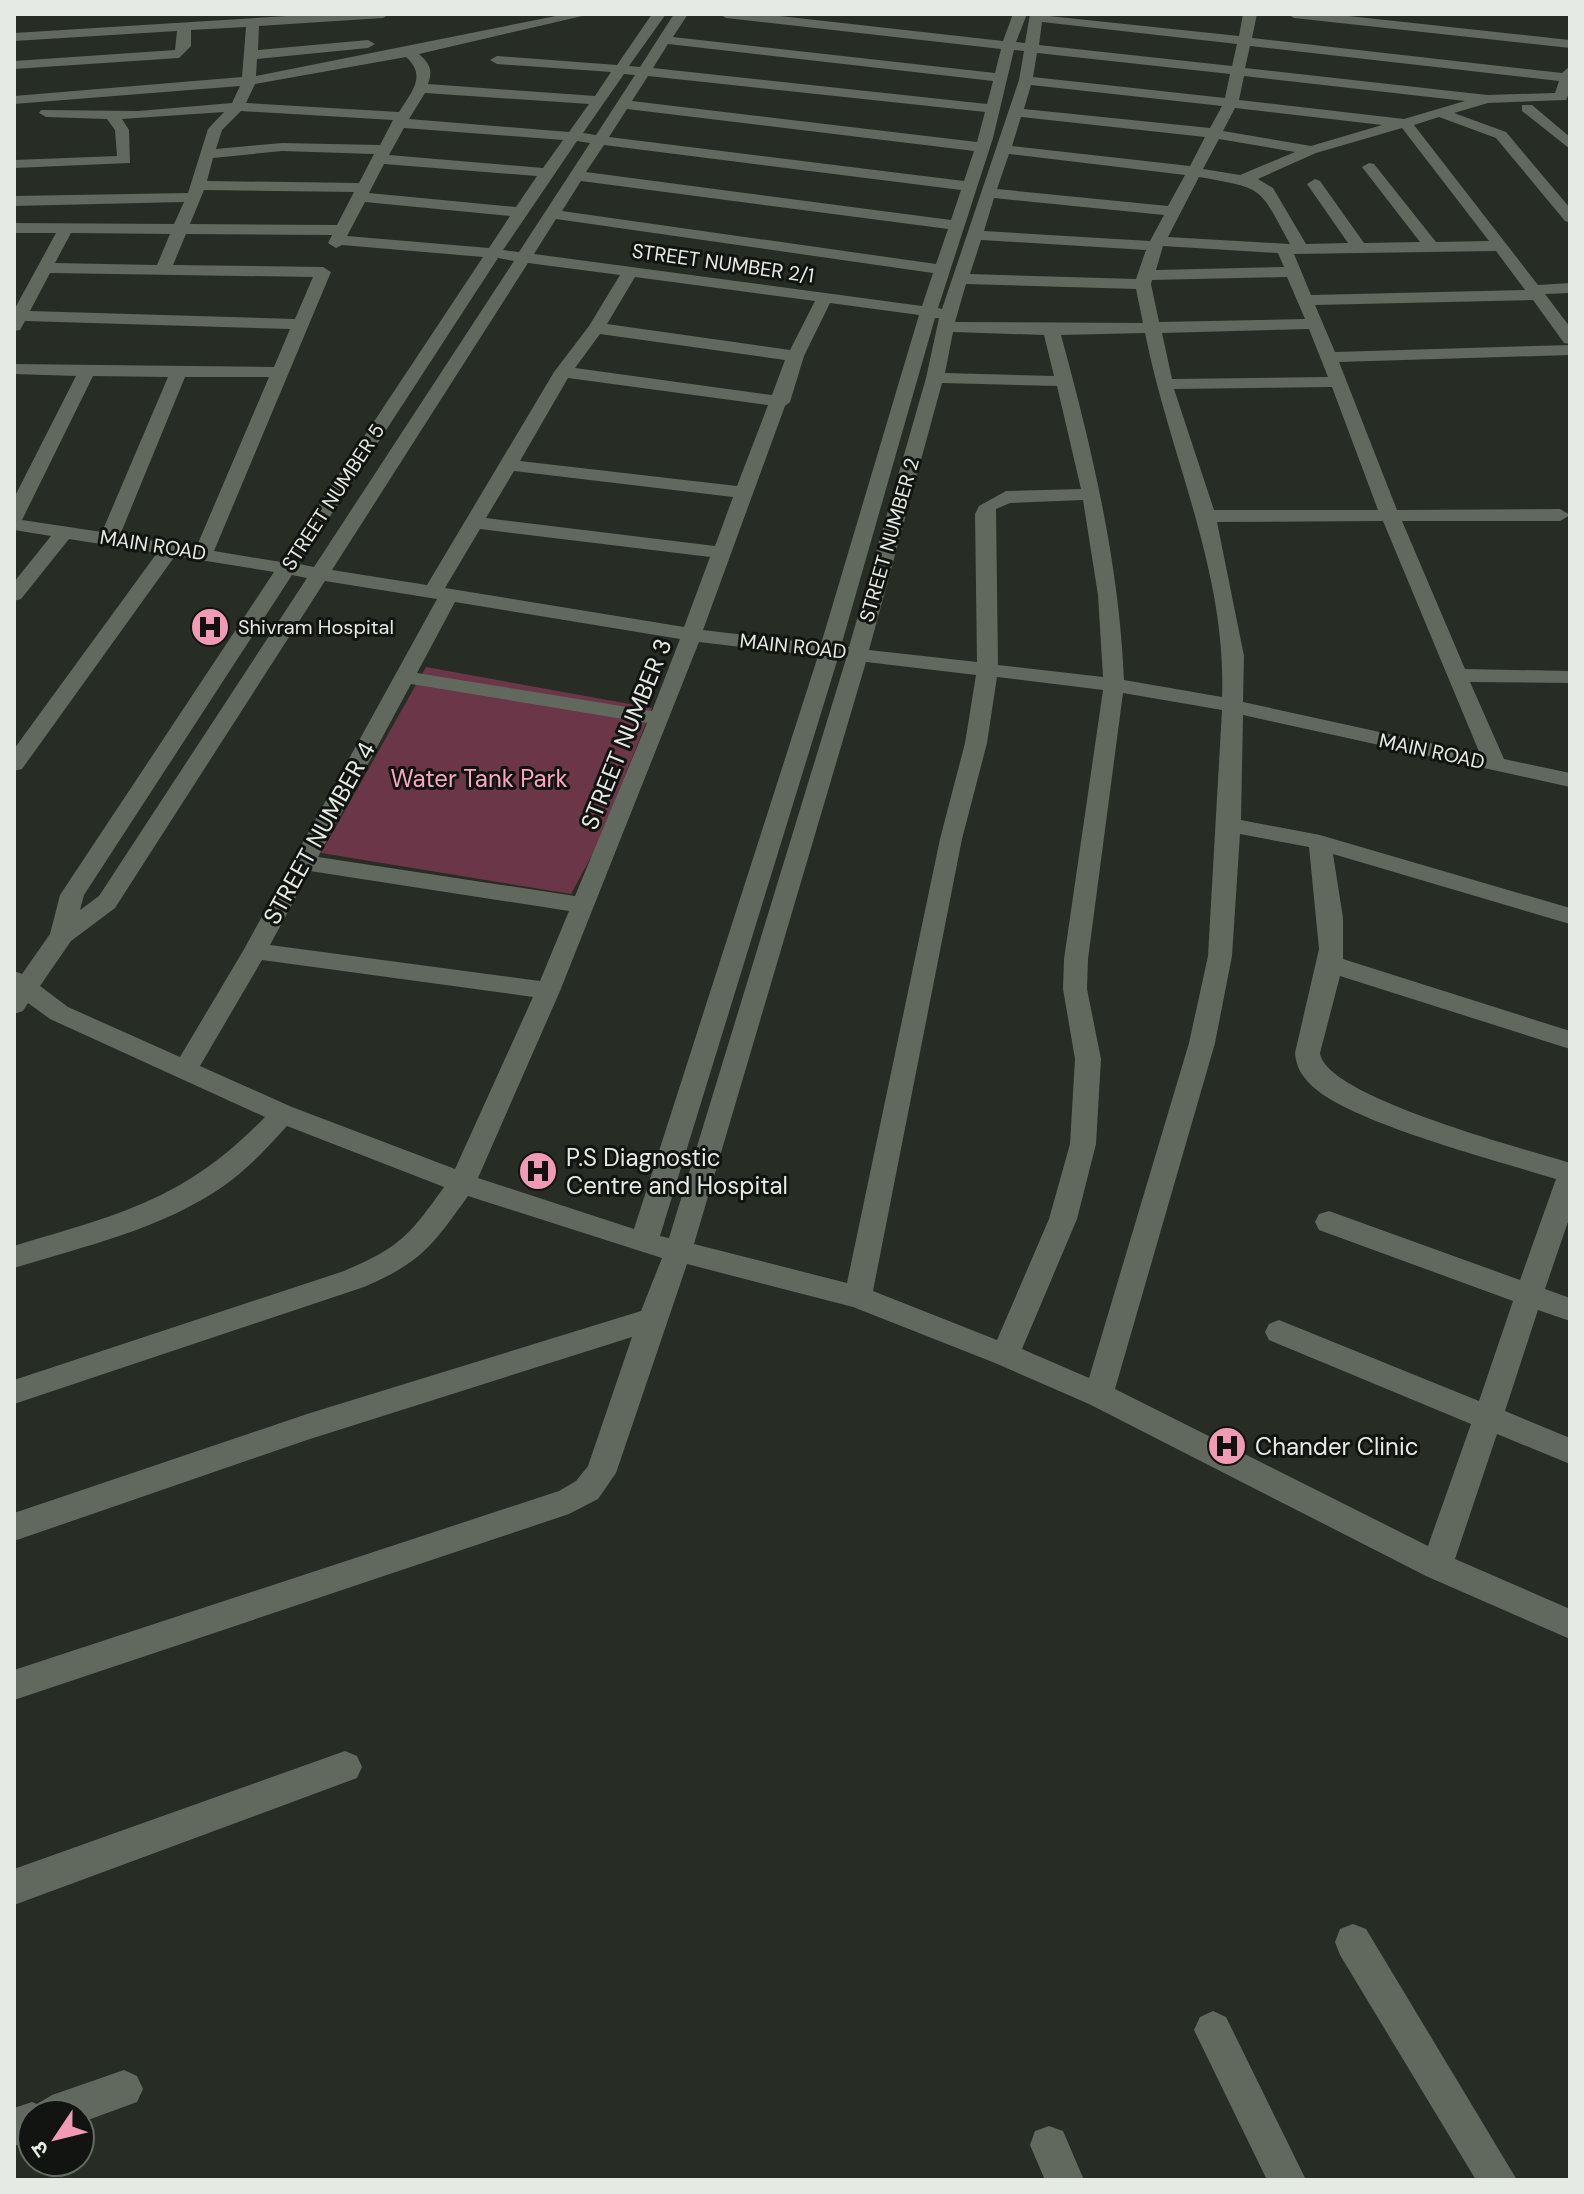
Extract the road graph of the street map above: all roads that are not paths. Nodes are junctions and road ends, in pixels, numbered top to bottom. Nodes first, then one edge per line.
1 (84, 14) edge
2 (383, 14) edge
3 (511, 14) edge
4 (584, 14) edge
5 (659, 14) edge
6 (681, 14) edge
7 (726, 14) edge
8 (1008, 14) edge
9 (1250, 14) edge
10 (1294, 14) edge
11 (1401, 14) edge
12 (1028, 15) edge
13 (1513, 18) dead end
14 (253, 21) junction
15 (1416, 21) edge
16 (184, 26) junction
17 (524, 28) junction
18 (84, 33) junction
19 (14, 37) edge
20 (1514, 37) junction
21 (1246, 39) junction
22 (664, 40) junction
23 (463, 41) junction
24 (1570, 44) edge
25 (1008, 46) junction
26 (1032, 49) junction
27 (409, 52) junction
28 (252, 55) junction
29 (497, 60) dead end
30 (14, 65) edge
31 (620, 69) junction
32 (1238, 69) junction
33 (643, 72) junction
34 (1569, 74) edge
35 (1000, 78) junction
36 (1026, 80) junction
37 (249, 81) junction
38 (420, 88) junction
39 (1487, 99) junction
40 (14, 100) edge
41 (597, 100) junction
42 (1231, 102) junction
43 (622, 104) junction
44 (237, 107) junction
45 (1527, 108) dead end
46 (1003, 110) junction
47 (14, 112) edge
48 (1440, 113) junction
49 (111, 114) junction
50 (400, 119) junction
51 (1405, 123) junction
52 (1570, 124) edge
53 (1547, 127) junction
54 (1212, 133) junction
55 (573, 138) junction
56 (600, 141) junction
57 (1570, 145) edge
58 (992, 148) junction
59 (1311, 150) junction
60 (208, 154) junction
61 (381, 154) junction
62 (14, 164) edge
63 (1369, 167) dead end
64 (1192, 171) junction
65 (550, 173) junction
66 (579, 176) junction
67 (1242, 180) junction
68 (1315, 184) dead end
69 (978, 190) junction
70 (196, 191) junction
71 (361, 192) junction
72 (14, 201) edge
73 (1173, 211) junction
74 (520, 212) junction
75 (553, 214) junction
76 (1570, 218) edge
77 (182, 227) junction
78 (14, 228) edge
79 (66, 228) junction
80 (965, 230) junction
81 (340, 235) junction
82 (1157, 243) junction
83 (1501, 246) junction
84 (1432, 247) junction
85 (1359, 248) junction
86 (1292, 249) junction
87 (493, 253) junction
88 (525, 258) junction
89 (45, 268) junction
90 (163, 269) junction
91 (323, 272) junction
92 (1294, 272) junction
93 (629, 273) junction
94 (950, 274) junction
95 (1144, 280) junction
96 (1570, 288) edge
97 (1535, 292) junction
98 (824, 300) junction
99 (1306, 300) junction
100 (17, 316) edge
101 (940, 318) junction
102 (301, 324) junction
103 (1316, 324) junction
104 (596, 328) junction
105 (1150, 329) junction
106 (1051, 330) junction
107 (1570, 339) edge
108 (1570, 350) edge
109 (795, 356) junction
110 (1329, 357) junction
111 (14, 369) edge
112 (87, 371) junction
113 (179, 371) junction
114 (281, 372) junction
115 (563, 372) junction
116 (935, 378) junction
117 (1065, 381) junction
118 (1337, 382) junction
119 (1164, 384) junction
120 (781, 402) junction
121 (509, 465) junction
122 (746, 493) junction
123 (1092, 494) junction
124 (1389, 513) junction
125 (1560, 515) dead end
126 (1206, 516) junction
127 (14, 517) edge
128 (477, 523) junction
129 (14, 524) edge
130 (65, 531) junction
131 (109, 538) junction
132 (171, 548) junction
133 (203, 553) junction
134 (724, 553) junction
135 (287, 567) junction
136 (320, 572) junction
137 (442, 591) junction
138 (14, 595) edge
139 (695, 635) junction
140 (830, 650) junction
141 (858, 653) junction
142 (988, 668) junction
143 (1458, 675) junction
144 (404, 677) junction
145 (1570, 677) edge
146 (1114, 685) junction
147 (1230, 705) junction
148 (660, 719) junction
149 (14, 764) edge
150 (1495, 765) junction
151 (1570, 780) edge
152 (1229, 825) junction
153 (1320, 842) junction
154 (303, 862) junction
155 (584, 905) junction
156 (1570, 916) edge
157 (62, 935) junction
158 (255, 951) junction
159 (1330, 964) junction
160 (17, 991) edge
161 (548, 991) junction
162 (1570, 1040) edge
163 (185, 1070) junction
164 (283, 1114) junction
165 (1570, 1175) edge
166 (462, 1183) junction
167 (1329, 1222) dead end
168 (644, 1241) junction
169 (679, 1249) junction
170 (14, 1257) edge
171 (1531, 1294) junction
172 (858, 1297) junction
173 (1570, 1310) edge
174 (652, 1319) junction
175 (1279, 1332) dead end
176 (1005, 1355) junction
177 (14, 1392) edge
178 (1099, 1395) junction
179 (1488, 1418) junction
180 (1570, 1451) edge
181 (14, 1527) edge
182 (1437, 1566) junction
183 (1570, 1624) edge
184 (14, 1685) edge
185 (345, 1767) dead end
186 (14, 1887) edge
187 (1353, 1942) dead end
188 (1213, 2030) dead end
189 (124, 2089) dead end
190 (96, 2099) edge
191 (1049, 2145) dead end
192 (1065, 2180) edge
193 (1287, 2180) edge
194 (1498, 2180) edge

1 - 18 street
2 - 14 street
3 - 17 street
4 - 17 street
5 - 31 street, STREET NUMBER 5
6 - 22 street
7 - 25 street
8 - 12 street
9 - 21 street
10 - 15 street
11 - 15 street
12 - 21 street
12 - 25 street
12 - 26 street, STREET NUMBER 2
13 - 20 street
14 - 16 street
14 - 28 street
15 - 20 street
16 - 18 street
16 - 30 street
17 - 23 street
18 - 19 street
20 - 24 street
21 - 32 street
21 - 34 street
22 - 33 street
22 - 35 street
23 - 27 street
23 - 28 street
25 - 26 street
25 - 35 street
26 - 32 street
26 - 36 street, STREET NUMBER 2
27 - 37 street
27 - 38 street
28 - 37 street
29 - 31 street
31 - 33 street
31 - 41 street, STREET NUMBER 5
32 - 39 street
32 - 42 street
33 - 43 street
33 - 46 street
34 - 39 street
35 - 46 street
36 - 42 street
36 - 46 street, STREET NUMBER 2
37 - 40 street
37 - 44 street
38 - 41 street
38 - 50 street
39 - 48 street
41 - 55 street, STREET NUMBER 5
42 - 51 street
42 - 54 street
43 - 56 street
43 - 58 street
44 - 49 street
44 - 50 street
44 - 60 street
45 - 53 street
46 - 54 street
46 - 58 street, STREET NUMBER 2
47 - 49 street
48 - 51 street
48 - 76 street
49 - 62 street
50 - 55 street
50 - 61 street
51 - 59 street
51 - 83 street
52 - 53 street
53 - 57 street
54 - 59 street
54 - 64 street
55 - 56 street
55 - 65 street, STREET NUMBER 5
56 - 66 street
56 - 69 street
58 - 64 street
58 - 69 street, STREET NUMBER 2
59 - 67 street
60 - 61 street
60 - 70 street
61 - 65 street
61 - 71 street
63 - 84 street
64 - 67 street
64 - 73 street
65 - 74 street, STREET NUMBER 5
66 - 75 street
66 - 80 street
67 - 86 street
68 - 85 street
69 - 73 street
69 - 80 street, STREET NUMBER 2
70 - 71 street
70 - 72 street
70 - 77 street
71 - 74 street
71 - 81 street
73 - 82 street
74 - 87 street, STREET NUMBER 5
75 - 88 street
75 - 94 street
77 - 79 street, STREET NUMBER 2/1
77 - 81 street, STREET NUMBER 2/1
77 - 90 street
78 - 79 street, STREET NUMBER 2/1
79 - 89 street
80 - 82 street
80 - 94 street, STREET NUMBER 2
81 - 87 street, STREET NUMBER 2/1
81 - 91 street
82 - 86 street
82 - 95 street
83 - 84 street
83 - 97 street
84 - 85 street
85 - 86 street
86 - 92 street
87 - 88 street, STREET NUMBER 2/1
87 - 135 street, STREET NUMBER 5
88 - 93 street, STREET NUMBER 2/1
88 - 136 street
89 - 90 street
89 - 100 street
90 - 91 street
91 - 102 street
92 - 95 street
92 - 99 street
93 - 98 street, STREET NUMBER 2/1
93 - 104 street, STREET NUMBER 4
94 - 95 street
94 - 101 street, STREET NUMBER 2
95 - 105 street
96 - 97 street
97 - 99 street
97 - 107 street
98 - 101 street, STREET NUMBER 2/1
98 - 109 street, STREET NUMBER 3
99 - 103 street
100 - 102 street
101 - 106 street, STREET NUMBER 2/1
101 - 116 street, STREET NUMBER 2
101 - 140 street
102 - 114 street
103 - 105 street, STREET NUMBER 2/1
103 - 110 street
104 - 109 street
104 - 115 street, STREET NUMBER 4
105 - 106 street, STREET NUMBER 2/1
105 - 119 street
106 - 117 street
108 - 110 street
109 - 120 street, STREET NUMBER 3
110 - 118 street
111 - 112 street
112 - 113 street
112 - 127 street
113 - 114 street
113 - 131 street
114 - 133 street
115 - 120 street
115 - 121 street, STREET NUMBER 4
116 - 117 street
116 - 141 street, STREET NUMBER 2
117 - 123 street
118 - 119 street
118 - 124 street
119 - 126 street
120 - 122 street, STREET NUMBER 3
121 - 122 street
121 - 128 street, STREET NUMBER 4
122 - 134 street, STREET NUMBER 3
123 - 142 street
123 - 146 street
124 - 125 street
124 - 126 street
124 - 143 street
126 - 147 street
128 - 134 street
128 - 137 street, STREET NUMBER 4
129 - 130 street, MAIN ROAD
130 - 131 street, MAIN ROAD
130 - 138 street
131 - 132 street, MAIN ROAD
132 - 133 street, MAIN ROAD
132 - 149 street
133 - 135 street, MAIN ROAD
134 - 139 street, STREET NUMBER 3
135 - 136 street, MAIN ROAD
135 - 157 street, STREET NUMBER 5
136 - 137 street, MAIN ROAD
136 - 157 street
137 - 139 street, MAIN ROAD
137 - 144 street, STREET NUMBER 4
139 - 140 street, MAIN ROAD
139 - 148 street, STREET NUMBER 3
140 - 141 street, MAIN ROAD
140 - 168 street
141 - 142 street, MAIN ROAD
141 - 169 street, STREET NUMBER 2
142 - 146 street, MAIN ROAD
142 - 172 street
143 - 145 street
143 - 150 street
144 - 148 street
144 - 154 street, STREET NUMBER 4
146 - 147 street, MAIN ROAD
146 - 176 street
147 - 150 street, MAIN ROAD
147 - 152 street
148 - 155 street, STREET NUMBER 3
150 - 151 street, MAIN ROAD
152 - 153 street
152 - 178 street
153 - 156 street
153 - 159 street
154 - 155 street
154 - 158 street, STREET NUMBER 4
155 - 161 street, STREET NUMBER 3
157 - 160 street, STREET NUMBER 5
158 - 161 street
158 - 163 street, STREET NUMBER 4
159 - 162 street
159 - 165 street
160 - 163 street
161 - 166 street, STREET NUMBER 3
163 - 164 street
164 - 166 street
164 - 170 street
165 - 171 street
166 - 168 street
166 - 177 street, STREET NUMBER 3
167 - 171 street
168 - 169 street
169 - 172 street
169 - 174 street, STREET NUMBER 2
171 - 173 street
171 - 179 street
172 - 176 street
174 - 181 street
174 - 184 street, STREET NUMBER 2
175 - 179 street
176 - 178 street
178 - 182 street
179 - 180 street
179 - 182 street
182 - 183 street
185 - 186 street
187 - 194 street
188 - 193 street
189 - 190 street
191 - 192 street

